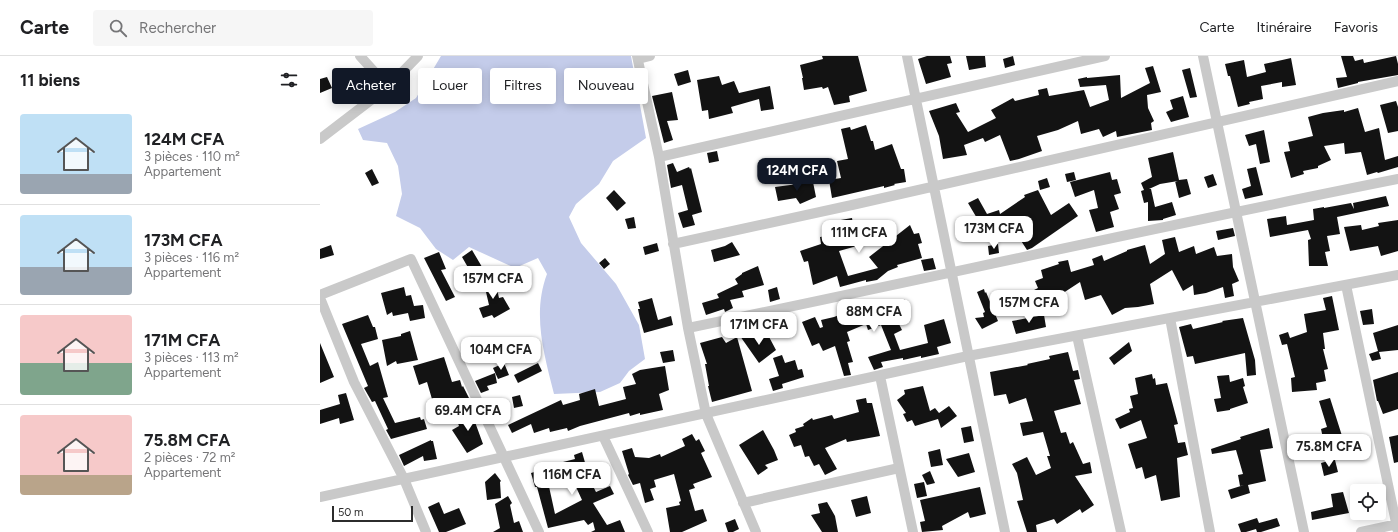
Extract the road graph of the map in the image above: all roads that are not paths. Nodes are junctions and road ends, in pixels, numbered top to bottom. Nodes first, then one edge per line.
1 (360, 56) edge
2 (418, 56) edge
3 (650, 56) edge
4 (907, 56) edge
5 (1105, 56) edge
6 (1203, 56) edge
7 (637, 57) edge
8 (371, 68) edge
9 (406, 68) edge
10 (1398, 81) edge
11 (916, 99) junction
12 (366, 104) edge
13 (1217, 122) junction
14 (320, 139) edge
15 (659, 157) junction
16 (1398, 180) edge
17 (934, 187) junction
18 (1236, 211) junction
19 (673, 244) junction
20 (951, 273) junction
21 (1398, 275) edge
22 (1346, 285) junction
23 (320, 296) edge
24 (1255, 302) junction
25 (1170, 318) junction
26 (688, 328) junction
27 (1077, 336) junction
28 (968, 356) junction
29 (880, 376) junction
30 (706, 414) junction
31 (603, 436) junction
32 (503, 458) junction
33 (899, 468) junction
34 (404, 479) junction
35 (320, 497) edge
36 (743, 503) junction
37 (1397, 527) edge
38 (426, 532) edge
39 (539, 532) edge
40 (648, 532) edge
41 (756, 532) edge
42 (913, 532) edge
43 (1005, 532) edge
44 (1121, 532) edge
45 (1210, 532) edge
46 (1304, 532) edge
47 (1360, 532) edge

1 - 8 street
2 - 9 street
3 - 7 street
4 - 11 street
5 - 11 street
6 - 13 street
7 - 15 street
10 - 13 street
11 - 15 street
11 - 17 street
12 - 14 street
13 - 17 street
13 - 18 street
15 - 19 street
16 - 18 street
17 - 19 street
17 - 20 street
18 - 20 street
18 - 24 street
19 - 26 street
20 - 26 street
20 - 28 street
21 - 22 street
22 - 24 street
22 - 37 street
23 - 32 street
23 - 34 street
24 - 25 street
24 - 46 street
25 - 27 street
25 - 45 street
26 - 30 street
27 - 28 street
27 - 44 street
28 - 29 street
28 - 43 street
29 - 30 street
29 - 33 street
30 - 31 street
30 - 36 street
31 - 32 street
31 - 40 street
32 - 34 street
32 - 39 street
33 - 36 street
33 - 42 street
34 - 35 street
34 - 38 street
36 - 41 street
37 - 47 street

